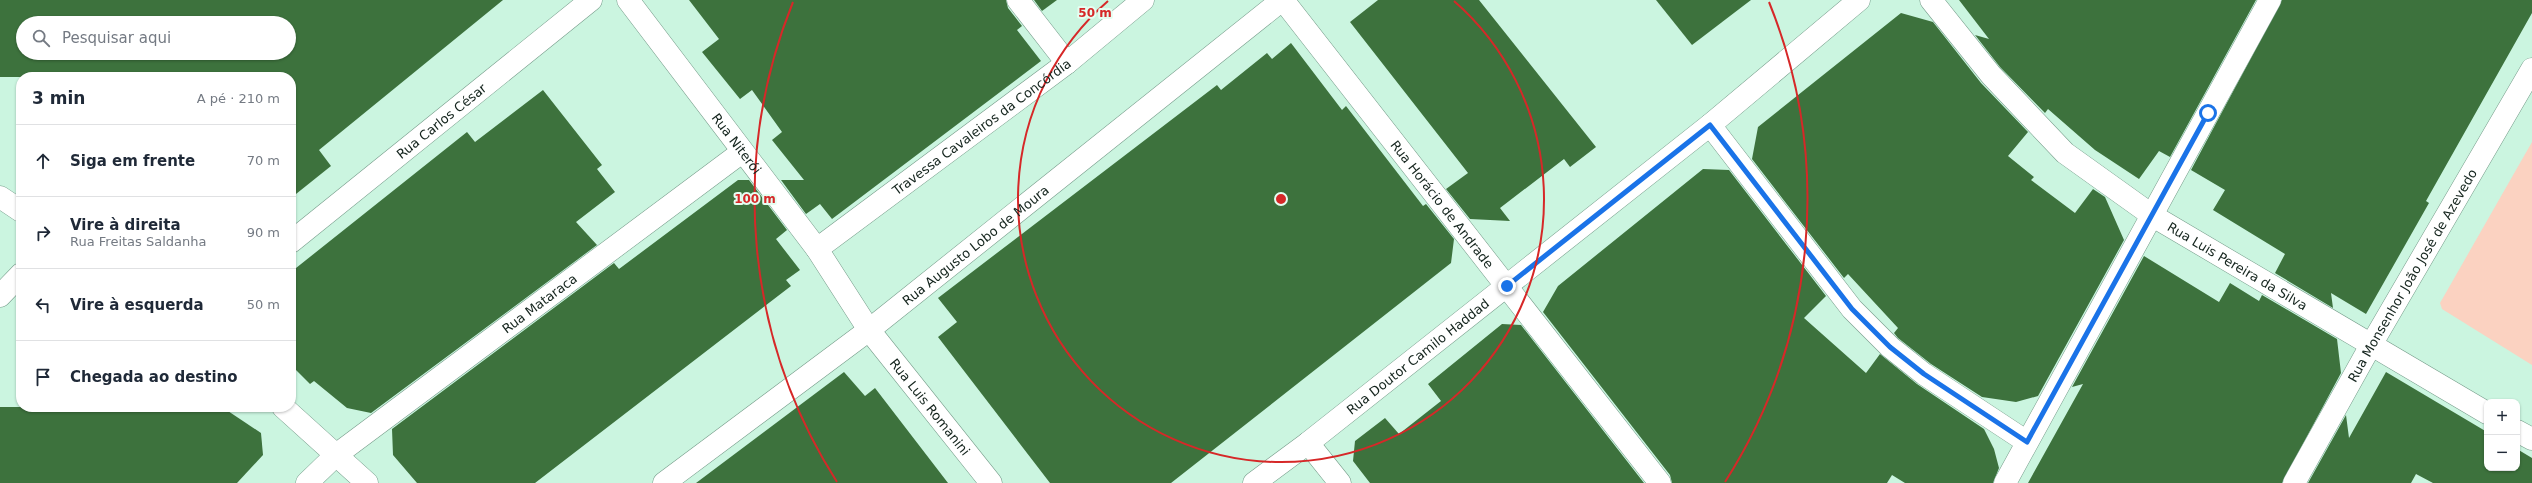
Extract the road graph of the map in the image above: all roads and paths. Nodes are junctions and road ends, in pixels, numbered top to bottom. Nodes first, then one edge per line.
1 (591, 0) edge
2 (628, 0) edge
3 (1018, 0) edge
4 (1144, 0) edge
5 (1283, 0) edge
6 (1859, 0) edge
7 (1931, 0) edge
8 (2270, 0) edge
9 (1066, 63) junction
10 (2532, 69) edge
11 (1710, 125) junction
12 (742, 152) junction
13 (0, 197) edge
14 (16, 208) edge
15 (2153, 216) junction
16 (296, 238) edge
17 (817, 249) junction
18 (16, 279) edge
19 (1507, 286) junction
20 (0, 296) edge
21 (869, 330) junction
22 (2371, 345) junction
23 (2484, 411) edge
24 (289, 412) edge
25 (2520, 433) edge
26 (2532, 439) edge
27 (2027, 442) junction
28 (1308, 443) junction
29 (336, 455) junction
30 (307, 483) edge
31 (367, 483) edge
32 (664, 483) edge
33 (991, 483) edge
34 (1254, 483) edge
35 (1340, 483) edge
36 (1660, 483) edge
37 (2005, 483) edge
38 (2294, 483) edge

1 - 16 street, Rua Carlos César
2 - 12 street, Rua Niterói
3 - 9 street
4 - 9 street, Travessa Cavaleiros da Concórdia
5 - 19 street, Rua Horácio de Andrade
5 - 21 street, Rua Augusto Lobo de Moura
6 - 11 street, Rua Doutor Camilo Haddad
7 - 15 street, Rua Luis Pereira da Silva
8 - 15 street
9 - 17 street, Travessa Cavaleiros da Concórdia
10 - 22 street, Rua Monsenhor João José de Azevedo
11 - 19 street, Rua Doutor Camilo Haddad
11 - 27 street
12 - 17 street, Rua Niterói
12 - 29 street, Rua Mataraca
13 - 14 street
15 - 22 street, Rua Luis Pereira da Silva
15 - 27 street
17 - 21 street, Rua Niterói
18 - 20 street
19 - 28 street, Rua Doutor Camilo Haddad
19 - 36 street, Rua Horácio de Andrade
21 - 32 street, Rua Augusto Lobo de Moura
21 - 33 street, Rua Luis Romanini
22 - 23 street, Rua Luis Pereira da Silva
22 - 38 street, Rua Monsenhor João José de Azevedo
24 - 29 street
25 - 26 street
27 - 37 street
28 - 34 street, Rua Doutor Camilo Haddad
28 - 35 street
29 - 30 street, Rua Mataraca
29 - 31 street

